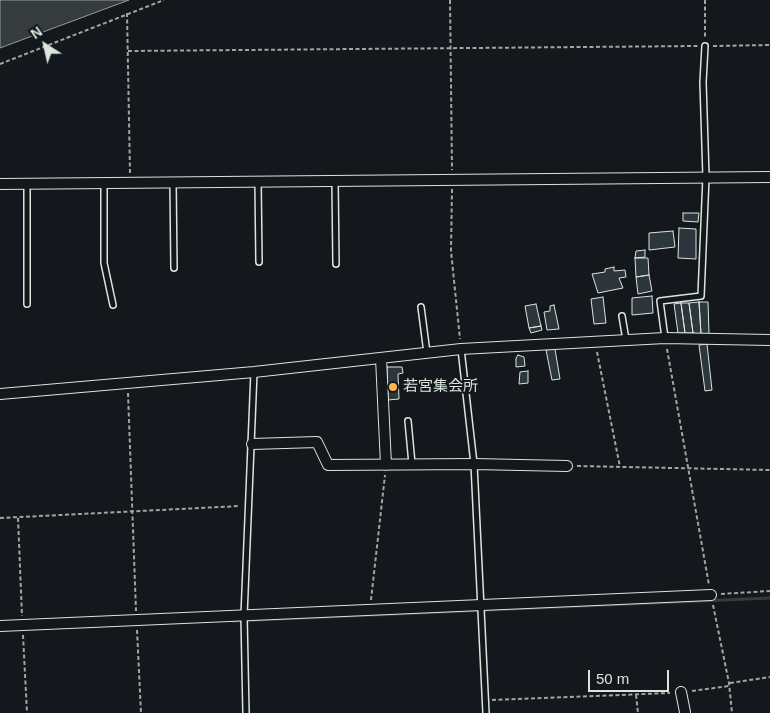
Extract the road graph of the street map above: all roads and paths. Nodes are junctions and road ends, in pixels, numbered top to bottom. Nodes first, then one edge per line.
1 (164, 0) edge
2 (705, 0) edge
3 (127, 13) junction
4 (705, 46) junction
5 (770, 46) edge
6 (128, 51) junction
7 (0, 64) edge
8 (706, 177) junction
9 (770, 177) edge
10 (335, 181) junction
11 (173, 182) junction
12 (258, 182) junction
13 (104, 183) junction
14 (130, 183) junction
15 (0, 184) edge
16 (27, 184) junction
17 (259, 262) dead end
18 (336, 264) dead end
19 (174, 268) dead end
20 (27, 304) dead end
21 (113, 305) dead end
22 (421, 307) dead end
23 (622, 316) dead end
24 (665, 338) junction
25 (626, 340) junction
26 (770, 340) edge
27 (595, 342) junction
28 (461, 349) junction
29 (427, 353) junction
30 (381, 358) junction
31 (254, 372) junction
32 (127, 384) junction
33 (0, 394) edge
34 (408, 420) dead end
35 (252, 444) junction
36 (386, 464) junction
37 (412, 464) junction
38 (474, 464) junction
39 (568, 466) joint
40 (620, 467) junction
41 (688, 469) junction
42 (770, 470) edge
43 (250, 505) junction
44 (133, 511) junction
45 (18, 517) junction
46 (0, 518) edge
47 (770, 591) edge
48 (711, 595) junction
49 (481, 605) junction
50 (370, 610) junction
51 (244, 616) junction
52 (136, 620) junction
53 (22, 625) junction
54 (0, 626) edge
55 (770, 677) edge
56 (730, 683) junction
57 (681, 692) dead end
58 (485, 700) junction
59 (685, 712) dead end
60 (26, 713) edge
61 (141, 713) edge
62 (246, 713) edge
63 (486, 713) edge
64 (638, 713) edge
65 (732, 713) edge

1 - 3 path
2 - 4 path
3 - 6 path
3 - 7 path
4 - 5 path
4 - 6 path
4 - 8 lane
6 - 14 path
8 - 9 street
8 - 10 street
8 - 24 lane
10 - 12 street
10 - 18 lane
11 - 12 street
11 - 14 street
11 - 19 lane
12 - 17 lane
13 - 14 street
13 - 16 street
13 - 21 lane
15 - 16 street
16 - 20 lane
22 - 29 lane
23 - 25 lane
24 - 25 street
24 - 26 street
24 - 41 path
25 - 27 street
27 - 28 street
27 - 40 path
28 - 29 street
28 - 38 lane
29 - 30 street
30 - 31 street
30 - 36 street
31 - 32 street
31 - 35 lane
32 - 33 street
32 - 44 path
34 - 37 lane
35 - 36 street
35 - 43 lane
36 - 37 street
36 - 50 path
37 - 38 street
38 - 39 street
38 - 49 lane
39 - 40 path
40 - 41 path
41 - 42 path
41 - 48 path
43 - 44 path
43 - 51 lane
44 - 45 path
44 - 52 path
45 - 46 path
45 - 53 path
47 - 48 path
48 - 49 street
48 - 56 path
49 - 50 street
49 - 58 lane
50 - 51 street
51 - 52 street
51 - 62 lane
52 - 53 street
52 - 61 path
53 - 54 street
53 - 60 path
55 - 56 path
56 - 65 path
57 - 59 street
58 - 63 lane
58 - 64 path

